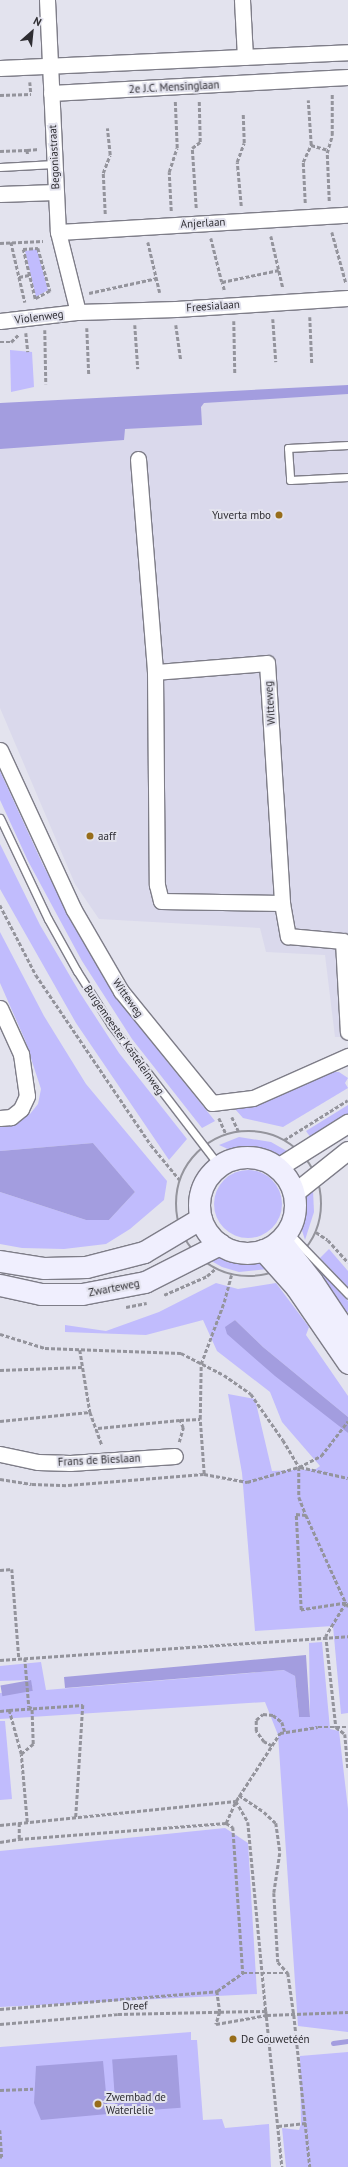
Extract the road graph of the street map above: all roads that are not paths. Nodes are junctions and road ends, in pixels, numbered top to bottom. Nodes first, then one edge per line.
1 (47, 0) edge
2 (242, 0) edge
3 (348, 52) edge
4 (245, 57) junction
5 (49, 66) junction
6 (0, 68) edge
7 (348, 77) edge
8 (51, 93) junction
9 (54, 164) junction
10 (0, 166) edge
11 (55, 192) junction
12 (0, 194) edge
13 (348, 215) edge
14 (59, 236) junction
15 (348, 298) edge
16 (82, 312) junction
17 (0, 321) edge
18 (348, 446) edge
19 (138, 458) dead end
20 (348, 477) edge
21 (155, 672) junction
22 (0, 750) edge
23 (0, 818) edge
24 (282, 903) junction
25 (345, 937) edge
26 (0, 1008) edge
27 (348, 1032) edge
28 (348, 1056) edge
29 (0, 1118) edge
30 (348, 1124) edge
31 (348, 1151) edge
32 (219, 1166) junction
33 (278, 1168) junction
34 (294, 1194) junction
35 (201, 1218) junction
36 (277, 1240) junction
37 (220, 1244) junction
38 (0, 1261) edge
39 (0, 1285) edge
40 (348, 1294) edge
41 (348, 1335) edge
42 (348, 1363) edge
43 (0, 1454) edge
44 (176, 1456) road end

1 - 5 street, Begoniastraat
2 - 4 street
3 - 4 street
4 - 5 street
5 - 6 street
5 - 8 street, Begoniastraat
7 - 8 street, 2e J.C. Mensinglaan
8 - 9 street, Begoniastraat
9 - 10 lane
9 - 11 street, Begoniastraat
11 - 12 street
11 - 14 street, Begoniastraat
13 - 14 street, Anjerlaan
14 - 16 street, Begoniastraat
15 - 16 street, Freesialaan
16 - 17 street, Violenweg
18 - 20 lane
19 - 21 street
21 - 24 street
21 - 24 street, Witteweg
22 - 28 street, Witteweg
23 - 32 lane, Burgemeester Kasteleinweg
24 - 25 street, Witteweg
25 - 27 street, Witteweg
26 - 29 street
30 - 33 street
31 - 34 street
32 - 33 main road
32 - 35 main road
33 - 34 main road
34 - 36 main road
35 - 37 main road
35 - 38 main road
36 - 37 main road
36 - 40 lane
36 - 41 main road
36 - 42 main road
37 - 39 main road, Zwarteweg
43 - 44 street, Frans de Bieslaan

